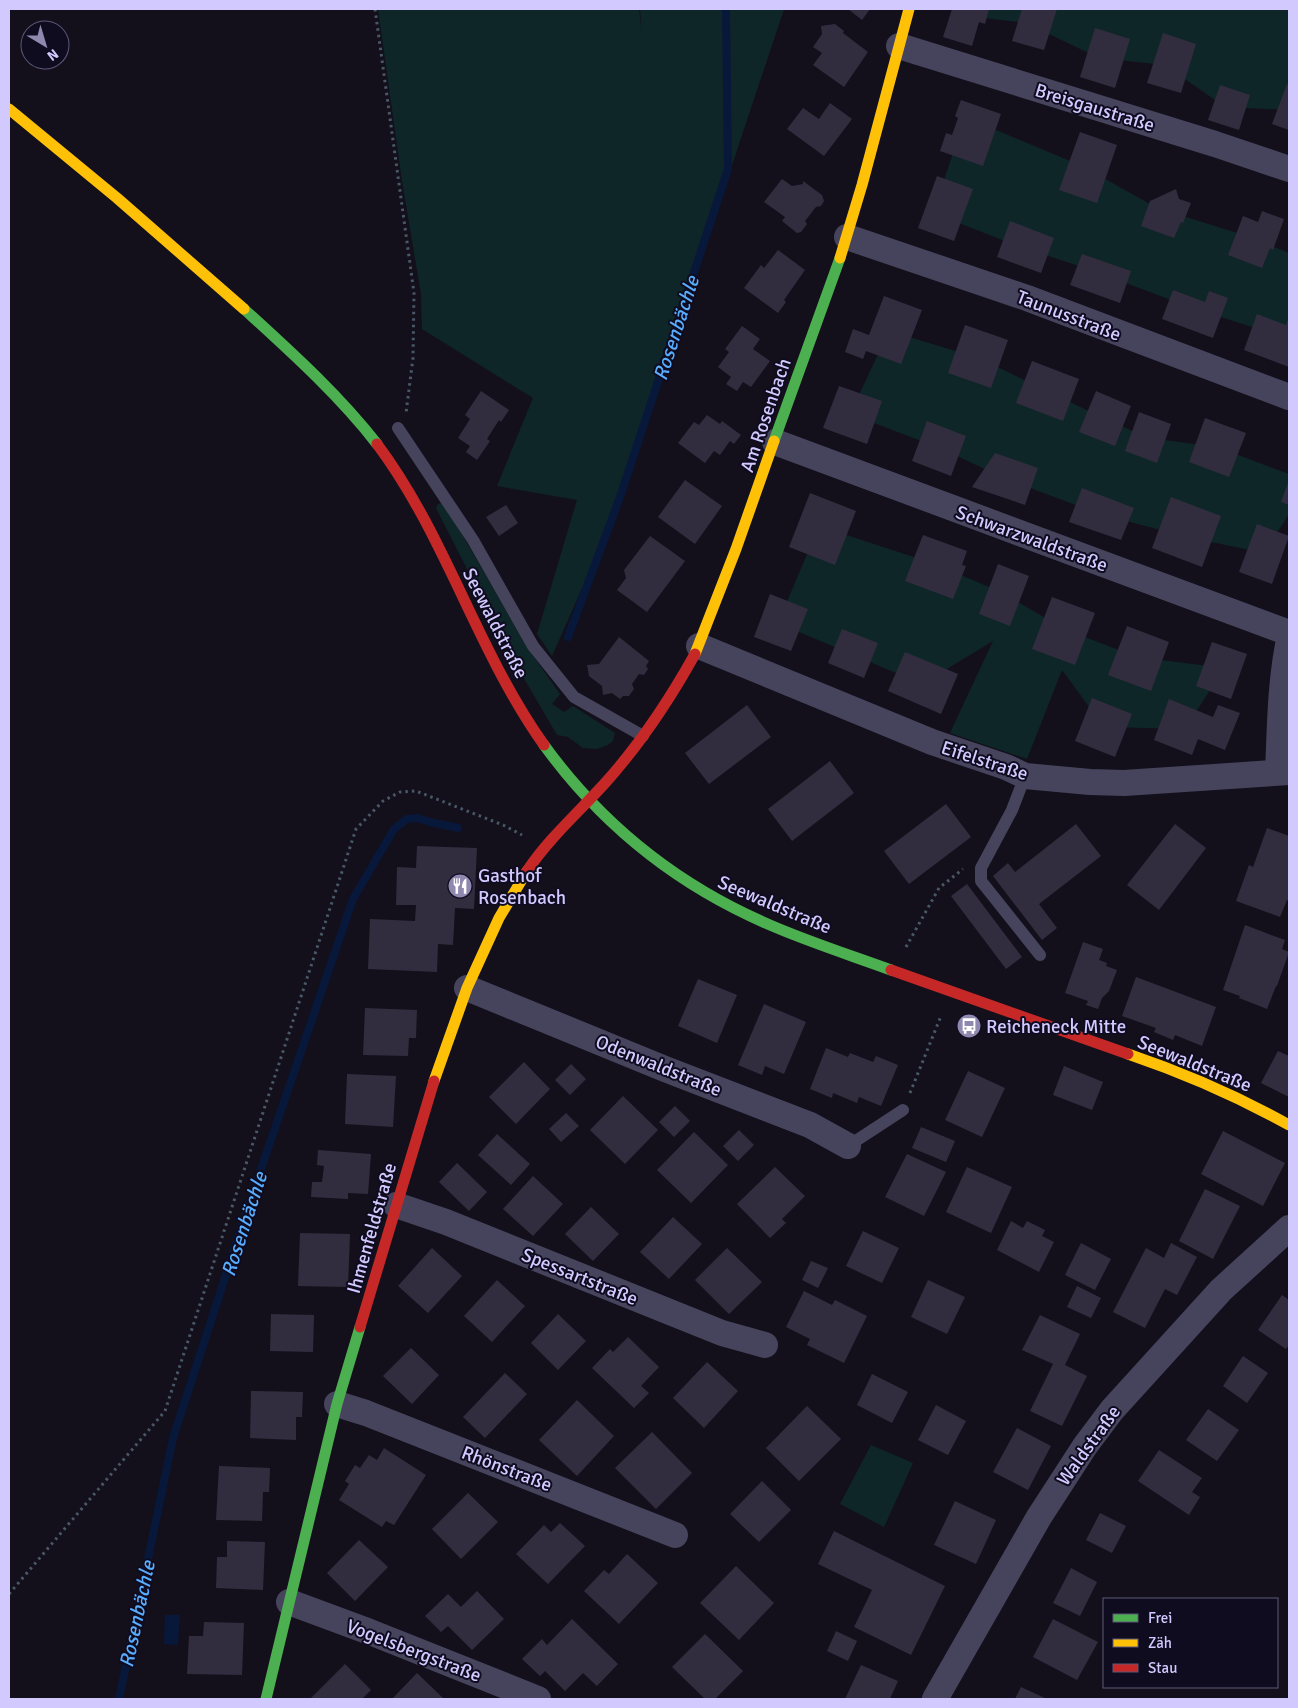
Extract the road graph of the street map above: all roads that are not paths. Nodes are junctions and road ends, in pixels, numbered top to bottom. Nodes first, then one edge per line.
1 (909, 9) edge
2 (899, 46) junction
3 (9, 108) edge
4 (1289, 169) edge
5 (847, 237) junction
6 (1289, 397) edge
7 (398, 428) road end
8 (775, 442) junction
9 (429, 497) junction
10 (1289, 633) edge
11 (1289, 640) edge
12 (699, 646) junction
13 (643, 736) junction
14 (1284, 772) edge
15 (1026, 776) junction
16 (588, 800) junction
17 (1040, 955) dead end
18 (467, 988) junction
19 (903, 1110) road end
20 (1289, 1125) edge
21 (848, 1146) joint
22 (396, 1204) junction
23 (1289, 1228) edge
24 (765, 1345) dead end
25 (337, 1404) junction
26 (675, 1535) dead end
27 (289, 1602) junction
28 (266, 1699) edge
29 (538, 1699) edge
30 (935, 1699) edge

1 - 2 street, Am Rosenbach
2 - 4 street, Breisgaustraße
2 - 5 street, Am Rosenbach
3 - 9 street, Seewaldstraße
5 - 6 street, Taunusstraße
5 - 8 street, Am Rosenbach
7 - 9 lane
8 - 10 street, Schwarzwaldstraße
8 - 12 street, Am Rosenbach
9 - 13 lane
9 - 16 street, Seewaldstraße
11 - 14 street
12 - 13 street, Am Rosenbach
12 - 15 street, Eifelstraße
13 - 16 street, Am Rosenbach
14 - 15 street, Eifelstraße
15 - 17 lane
16 - 18 street, Ihmenfeldstraße
16 - 20 street, Seewaldstraße
18 - 21 street, Odenwaldstraße
18 - 22 street, Ihmenfeldstraße
19 - 21 lane
22 - 24 street, Spessartstraße
22 - 25 street, Ihmenfeldstraße
23 - 30 street, Waldstraße
25 - 26 street, Rhönstraße
25 - 27 street, Ihmenfeldstraße
27 - 28 street, Ihmenfeldstraße
27 - 29 street, Vogelsbergstraße

